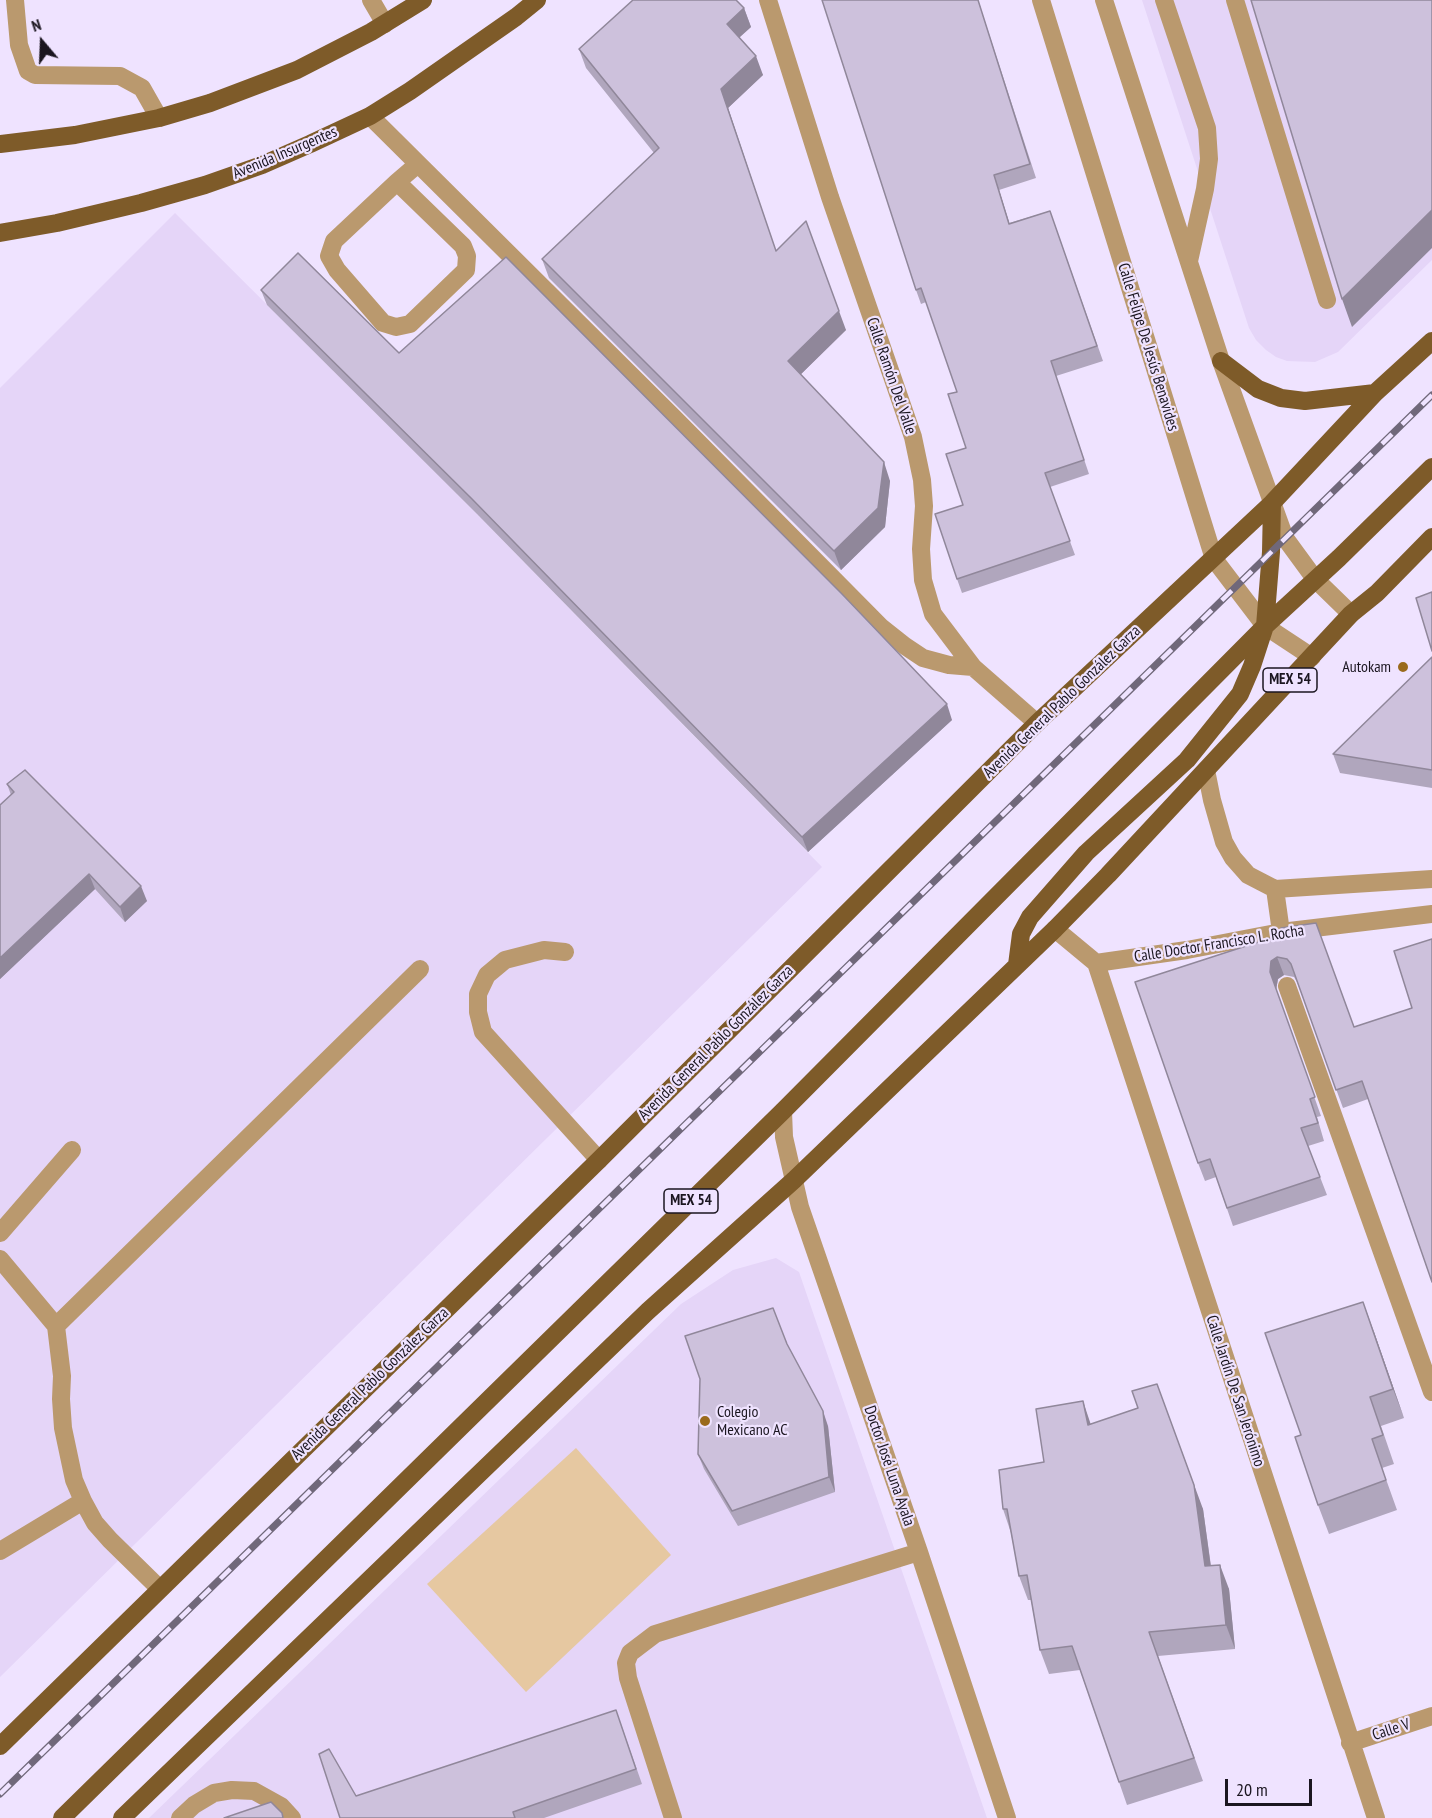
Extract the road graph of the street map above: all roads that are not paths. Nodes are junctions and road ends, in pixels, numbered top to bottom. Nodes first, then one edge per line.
1 (15, 0) edge
2 (371, 0) edge
3 (423, 0) edge
4 (537, 0) edge
5 (768, 0) edge
6 (1041, 0) edge
7 (1104, 0) edge
8 (1164, 0) edge
9 (1235, 0) edge
10 (385, 24) junction
11 (370, 116) junction
12 (159, 118) junction
13 (0, 144) edge
14 (418, 164) junction
15 (397, 182) junction
16 (0, 233) edge
17 (1188, 262) junction
18 (1328, 300) edge
19 (1432, 341) edge
20 (1221, 361) junction
21 (1375, 393) junction
22 (1432, 468) edge
23 (1272, 503) junction
24 (1432, 537) edge
25 (1214, 559) junction
26 (1315, 579) junction
27 (1351, 614) junction
28 (1265, 626) junction
29 (1312, 657) junction
30 (973, 667) junction
31 (1037, 723) junction
32 (1206, 770) junction
33 (1432, 879) edge
34 (1275, 889) junction
35 (1432, 914) edge
36 (1055, 928) junction
37 (1281, 932) junction
38 (565, 952) dead end
39 (1096, 963) junction
40 (1017, 965) junction
41 (420, 969) dead end
42 (1287, 986) edge
43 (783, 1111) junction
44 (72, 1150) dead end
45 (599, 1160) junction
46 (794, 1180) junction
47 (0, 1233) edge
48 (0, 1259) edge
49 (56, 1326) junction
50 (1432, 1392) edge
51 (83, 1501) junction
52 (0, 1551) edge
53 (919, 1552) junction
54 (160, 1589) junction
55 (1432, 1716) edge
56 (1350, 1743) junction
57 (0, 1746) edge
58 (62, 1818) edge
59 (122, 1818) edge
60 (180, 1818) edge
61 (292, 1818) edge
62 (673, 1818) edge
63 (1007, 1818) edge
64 (1376, 1818) edge

1 - 12 street
2 - 10 street
3 - 10 main road
4 - 11 main road, Avenida Insurgentes
5 - 30 street, Calle Ramón Del Valle
6 - 25 street, Calle Felipe De Jesús Benavides
7 - 17 street
8 - 17 street
9 - 18 street
10 - 12 main road
11 - 14 street
11 - 16 main road, Avenida Insurgentes
12 - 13 main road
14 - 15 street
14 - 30 street
15 - 15 street
17 - 20 street
19 - 21 main road, Avenida General Pablo González Garza
20 - 21 main road
20 - 23 street
21 - 23 main road, Avenida General Pablo González Garza
22 - 26 main road, MEX 54
23 - 25 main road, Avenida General Pablo González Garza
23 - 26 street
23 - 28 main road
24 - 27 main road, MEX 54
25 - 28 street, Calle Felipe De Jesús Benavides
25 - 31 main road, Avenida General Pablo González Garza
26 - 27 street
26 - 28 main road, MEX 54
27 - 29 main road, MEX 54
28 - 29 street, Calle Felipe De Jesús Benavides
28 - 40 main road
28 - 43 main road, MEX 54
29 - 32 main road, MEX 54
30 - 31 street, Calle Ramón Del Valle
31 - 45 main road, Avenida General Pablo González Garza
32 - 34 street
32 - 36 main road, MEX 54
33 - 34 street
34 - 37 street
35 - 37 street, Calle Doctor Francisco L. Rocha
36 - 39 street
36 - 40 main road, MEX 54
37 - 39 street, Calle Doctor Francisco L. Rocha
38 - 45 street
39 - 56 street, Calle Jardín De San Jerónimo
40 - 46 main road, MEX 54
41 - 49 street
42 - 50 street
43 - 46 street, Doctor José Luna Ayala
43 - 58 main road, MEX 54
44 - 47 street
45 - 54 main road, Avenida General Pablo González Garza
46 - 53 street, Doctor José Luna Ayala
46 - 59 main road, MEX 54
48 - 49 street
49 - 51 street
51 - 52 street
51 - 54 street
53 - 62 street
53 - 63 street, Doctor José Luna Ayala
54 - 57 main road, Avenida General Pablo González Garza
55 - 56 street, Calle V
56 - 64 street, Calle Jardín De San Jerónimo
60 - 61 street

